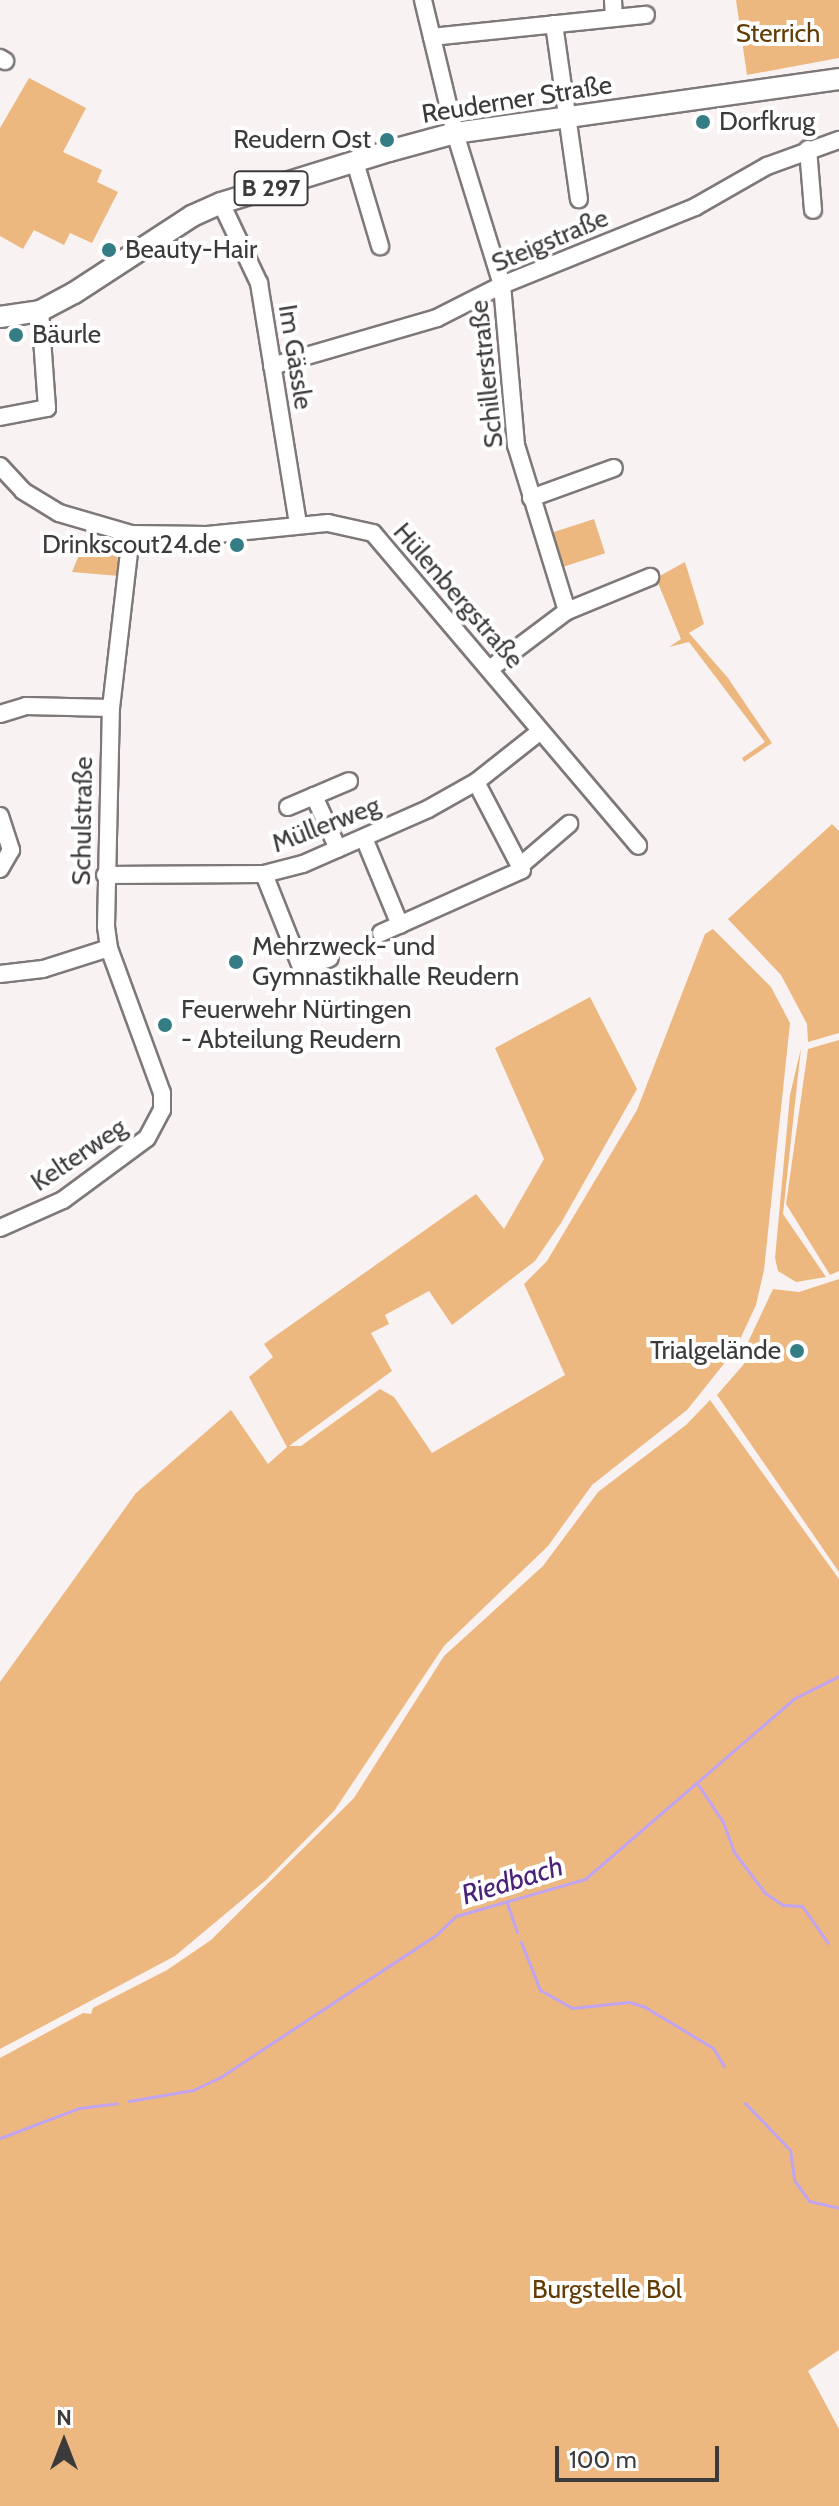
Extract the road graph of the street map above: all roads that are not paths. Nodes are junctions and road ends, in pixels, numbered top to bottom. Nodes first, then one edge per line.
1 (423, 0) edge
2 (613, 0) edge
3 (646, 15) dead end
4 (614, 18) junction
5 (554, 24) junction
6 (432, 37) junction
7 (839, 79) edge
8 (565, 117) junction
9 (455, 133) junction
10 (839, 140) edge
11 (808, 149) junction
12 (355, 162) junction
13 (579, 199) dead end
14 (221, 203) junction
15 (813, 210) dead end
16 (380, 246) dead end
17 (502, 285) junction
18 (40, 311) junction
19 (0, 317) edge
20 (272, 366) junction
21 (0, 417) edge
22 (0, 466) edge
23 (614, 468) dead end
24 (531, 498) junction
25 (298, 525) junction
26 (131, 534) junction
27 (650, 577) dead end
28 (567, 611) junction
29 (491, 668) junction
30 (111, 708) junction
31 (0, 714) edge
32 (538, 733) junction
33 (349, 781) dead end
34 (476, 782) junction
35 (314, 796) junction
36 (288, 807) dead end
37 (0, 816) edge
38 (569, 824) dead end
39 (364, 838) junction
40 (638, 846) dead end
41 (338, 849) junction
42 (520, 866) junction
43 (0, 869) edge
44 (264, 874) junction
45 (105, 875) junction
46 (400, 925) junction
47 (381, 933) dead end
48 (109, 948) junction
49 (330, 958) dead end
50 (0, 974) edge
51 (162, 1101) joint
52 (0, 1228) edge

1 - 6 street, Schillerstraße
2 - 4 street
3 - 4 street
4 - 5 street
5 - 6 street
5 - 8 street
6 - 9 street, Schillerstraße
7 - 8 main road, Reuderner Straße / B 297
8 - 9 main road, Reuderner Straße / B 297
8 - 13 street
9 - 12 main road, Reuderner Straße / B 297
9 - 17 street, Schillerstraße
10 - 11 street, Steigstraße
11 - 15 street
11 - 17 street, Steigstraße
12 - 14 main road, Reuderner Straße / B 297
12 - 16 street
14 - 18 main road, Reuderner Straße / B 297
14 - 20 street, Im Gässle
17 - 20 street, Steigstraße
17 - 24 street, Schillerstraße
18 - 19 main road, Reuderner Straße / B 297
18 - 21 street
20 - 25 street, Im Gässle
22 - 26 street, Hülenbergstraße
23 - 24 street
24 - 28 street, Schillerstraße
25 - 26 street, Hülenbergstraße
25 - 29 street, Hülenbergstraße
26 - 30 street, Schulstraße
27 - 28 street
28 - 29 street
29 - 32 street, Hülenbergstraße
30 - 31 street
30 - 45 street, Schulstraße
32 - 34 street, Müllerweg
32 - 40 street, Hülenbergstraße
33 - 35 street
34 - 39 street, Müllerweg
34 - 42 street
35 - 36 street
35 - 41 street
37 - 43 street
38 - 42 street
39 - 41 street, Müllerweg
39 - 46 street
41 - 44 street, Müllerweg
42 - 46 street
44 - 45 street, Müllerweg
44 - 49 street
45 - 48 street, Schulstraße
46 - 47 street
48 - 50 street
48 - 51 street, Schulstraße
51 - 52 street, Kelterweg

